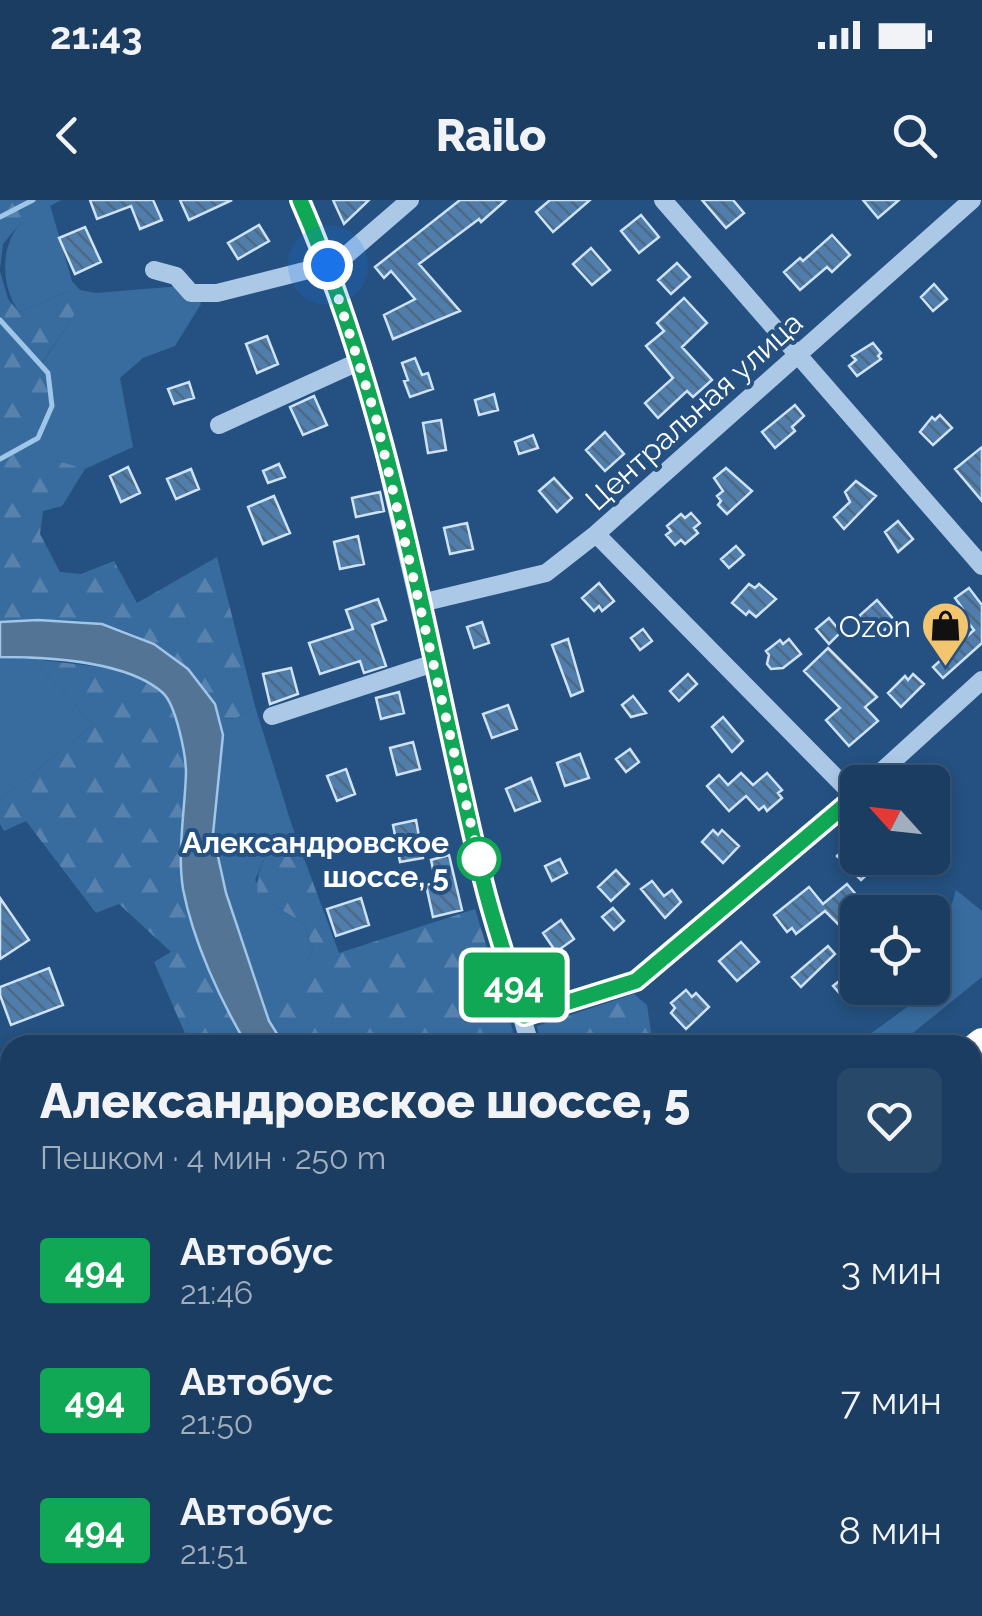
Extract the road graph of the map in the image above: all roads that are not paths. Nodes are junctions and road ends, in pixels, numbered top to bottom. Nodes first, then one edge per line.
1 (300, 200) edge
2 (410, 200) edge
3 (663, 200) edge
4 (972, 200) edge
5 (328, 265) junction
6 (154, 270) dead end
7 (217, 293) junction
8 (196, 304) dead end
9 (798, 356) junction
10 (358, 362) junction
11 (219, 425) dead end
12 (596, 534) junction
13 (982, 566) edge
14 (421, 603) junction
15 (434, 663) junction
16 (982, 680) edge
17 (272, 716) dead end
18 (889, 765) edge
19 (840, 780) edge
20 (840, 809) edge
21 (524, 1016) junction
22 (528, 1035) edge

1 - 5 street
2 - 5 street
3 - 9 street
4 - 9 street, Центральная улица
5 - 7 street
5 - 10 street
6 - 7 street
7 - 8 street
9 - 12 street, Центральная улица
9 - 13 street
10 - 11 street
10 - 14 street
12 - 14 street, Центральная улица
12 - 19 street
14 - 15 street
15 - 17 street
15 - 21 street
16 - 18 street
20 - 21 street
21 - 22 street

